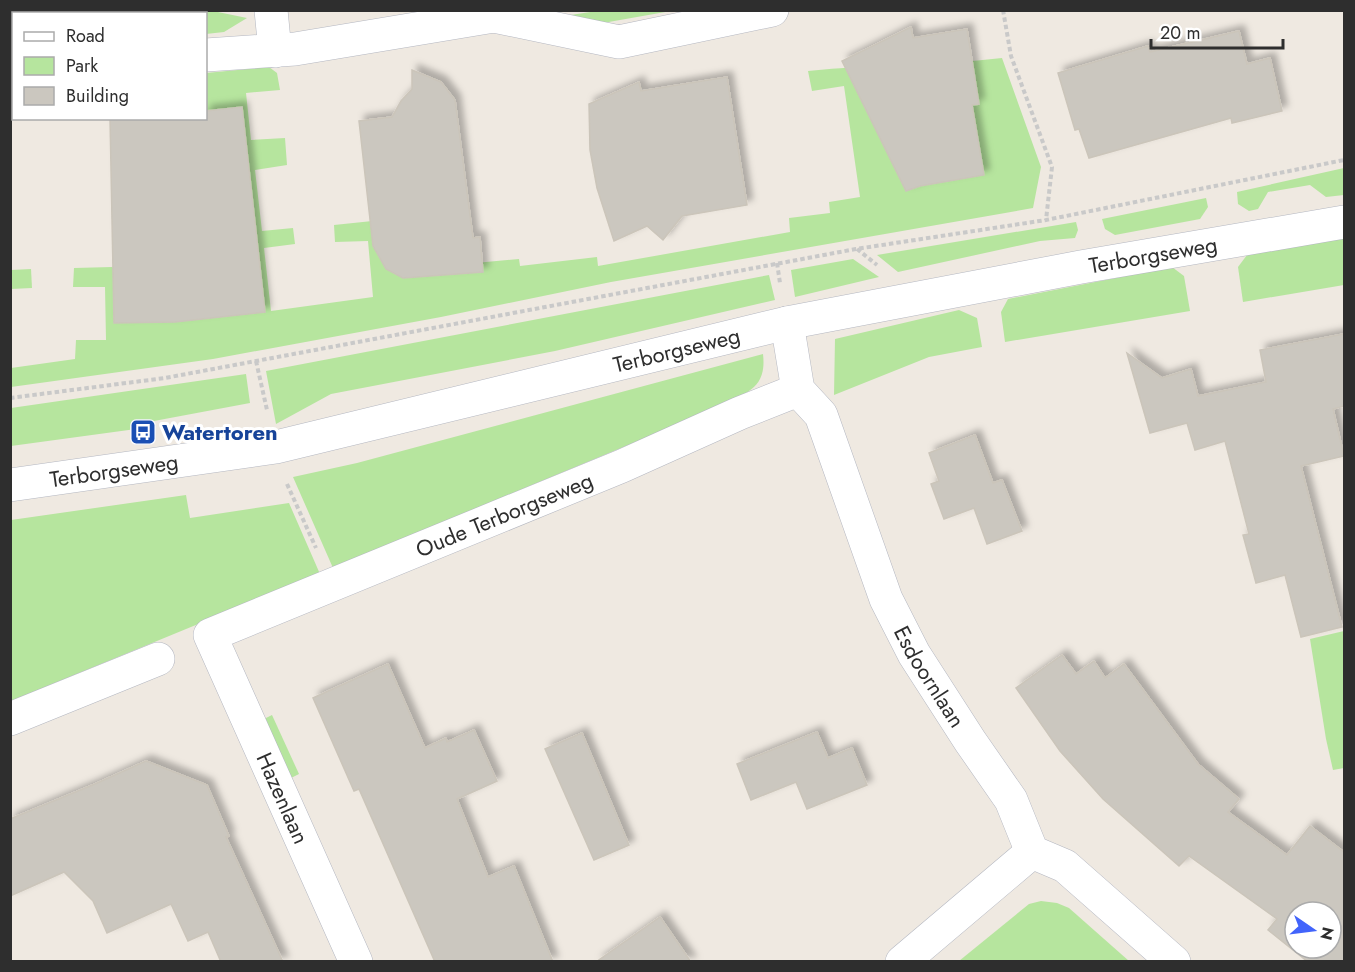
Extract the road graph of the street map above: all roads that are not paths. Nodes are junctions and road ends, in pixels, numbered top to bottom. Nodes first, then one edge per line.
1 (271, 10) edge
2 (772, 10) edge
3 (275, 51) junction
4 (207, 55) edge
5 (1344, 222) edge
6 (787, 323) junction
7 (798, 390) junction
8 (10, 485) edge
9 (210, 635) joint
10 (158, 659) dead end
11 (10, 719) edge
12 (1032, 852) junction
13 (356, 962) edge
14 (903, 962) edge
15 (1174, 962) edge

1 - 3 street
2 - 3 street
3 - 4 street
5 - 6 street, Terborgseweg
6 - 7 street
6 - 8 street, Terborgseweg
7 - 9 street, Oude Terborgseweg
7 - 12 street, Esdoornlaan
9 - 13 street, Hazenlaan
10 - 11 street
12 - 14 street
12 - 15 street

